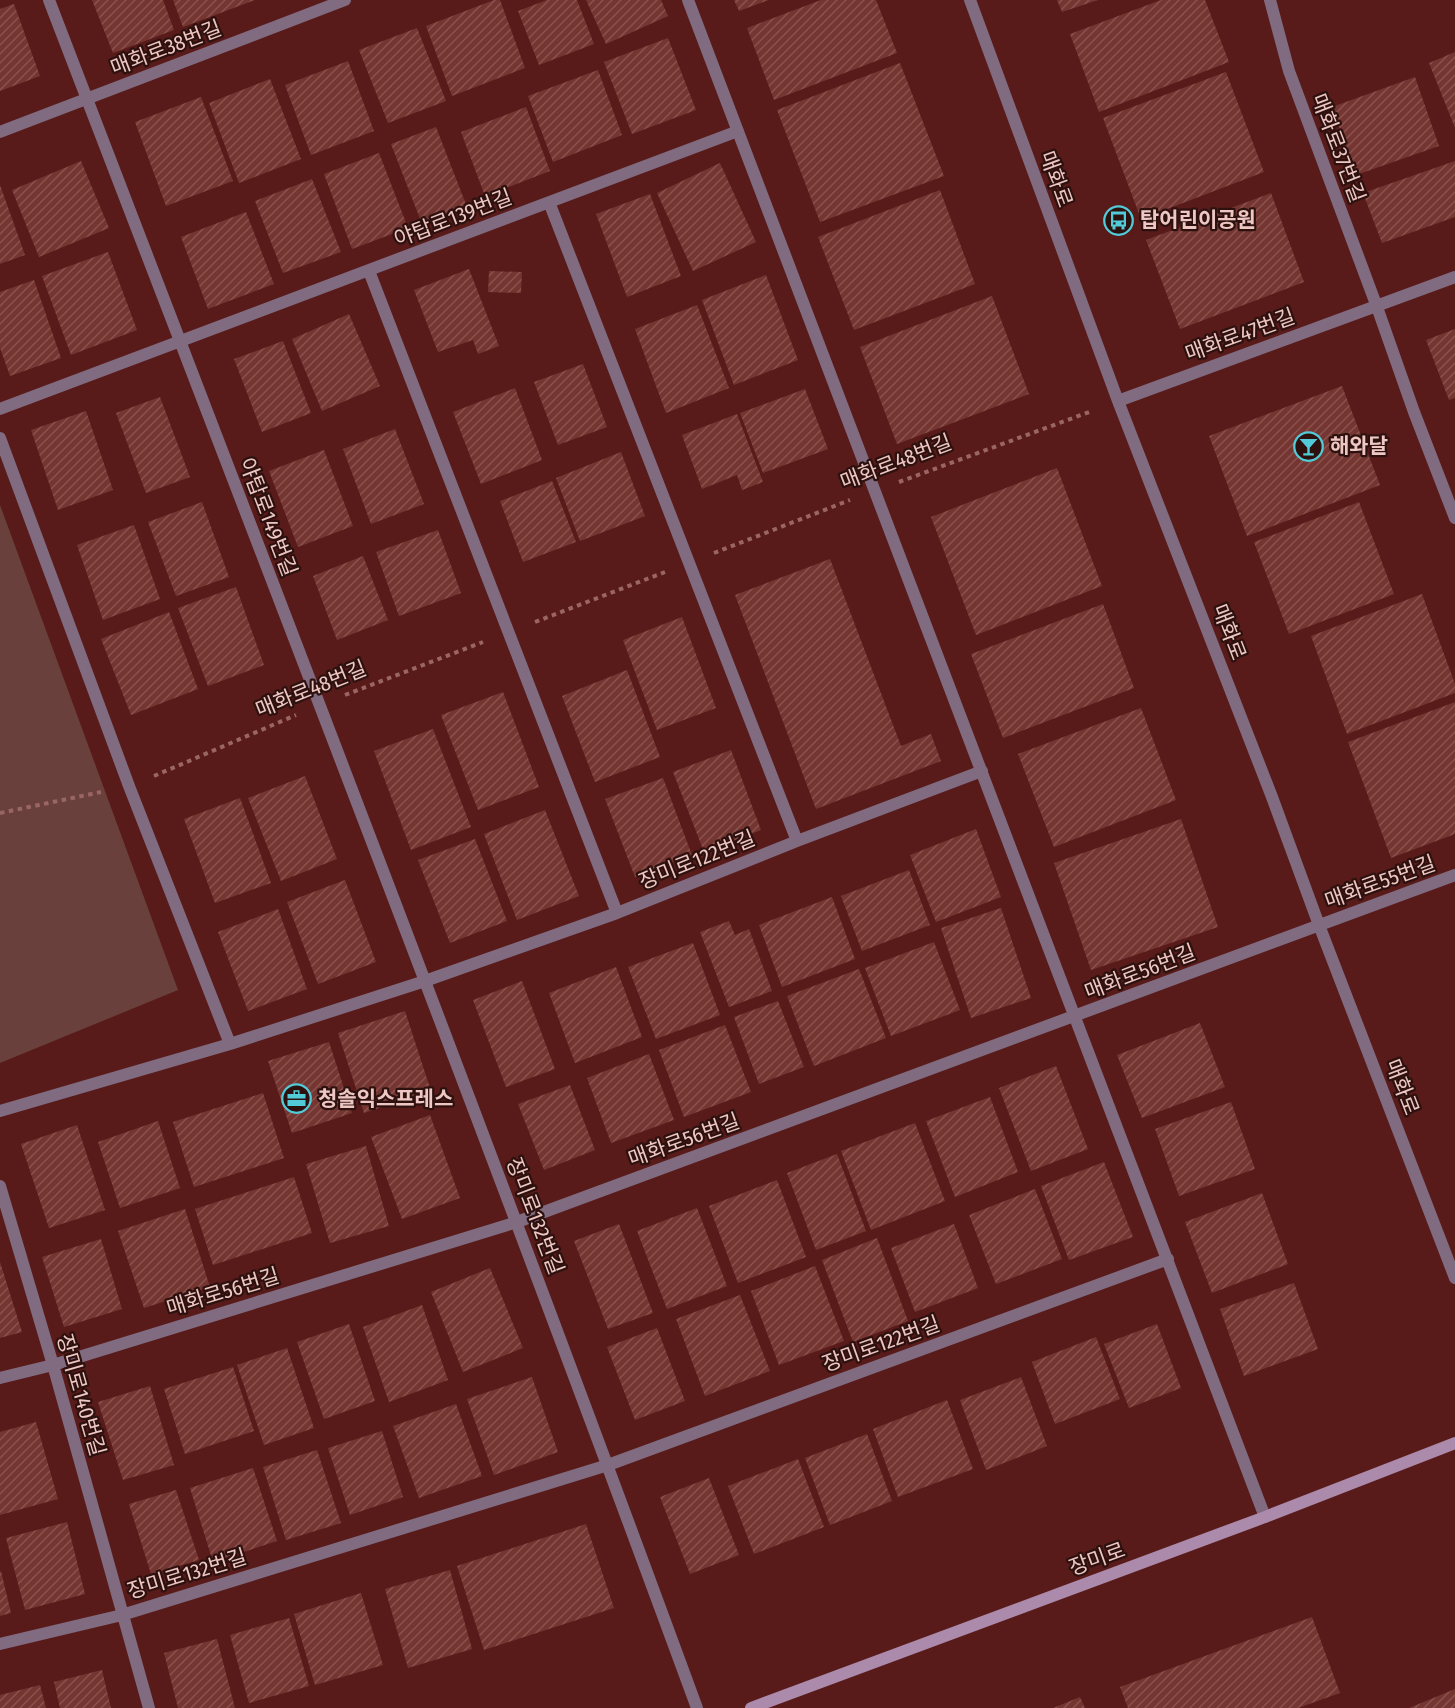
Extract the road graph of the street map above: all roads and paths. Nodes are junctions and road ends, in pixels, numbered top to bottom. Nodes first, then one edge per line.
1 (49, 0) edge
2 (345, 0) edge
3 (688, 0) edge
4 (970, 0) edge
5 (1270, 0) edge
6 (87, 100) junction
7 (738, 131) junction
8 (0, 132) edge
9 (549, 202) junction
10 (369, 270) junction
11 (1455, 277) edge
12 (1377, 307) junction
13 (182, 342) junction
14 (1118, 401) junction
15 (0, 409) edge
16 (0, 438) edge
17 (875, 490) junction
18 (1455, 518) edge
19 (689, 562) junction
20 (509, 632) junction
21 (318, 705) junction
22 (982, 771) junction
23 (129, 786) junction
24 (0, 813) edge
25 (797, 841) junction
26 (1455, 875) edge
27 (617, 913) junction
28 (1319, 925) junction
29 (425, 981) junction
30 (1076, 1016) junction
31 (230, 1044) junction
32 (0, 1111) edge
33 (0, 1186) edge
34 (517, 1222) junction
35 (1168, 1258) junction
36 (1455, 1278) edge
37 (53, 1365) junction
38 (0, 1378) edge
39 (1455, 1443) edge
40 (608, 1465) junction
41 (1265, 1517) junction
42 (122, 1615) junction
43 (0, 1644) edge
44 (149, 1708) edge
45 (697, 1708) edge
46 (752, 1708) edge

1 - 6 street, 야탑로149번길
2 - 6 street, 매화로38번길
3 - 7 street
4 - 14 street, 매화로
5 - 12 street, 매화로37번길
6 - 8 street, 매화로38번길
6 - 13 street, 야탑로149번길
7 - 9 street, 야탑로139번길
7 - 17 street
9 - 10 street, 야탑로139번길
9 - 19 street
10 - 13 street, 야탑로139번길
10 - 20 street
11 - 12 street, 매화로47번길
12 - 14 street, 매화로47번길
12 - 18 street
13 - 15 street
13 - 21 street, 야탑로149번길
14 - 17 path, 매화로48번길
14 - 28 street, 매화로
16 - 23 street
17 - 19 path, 매화로48번길
17 - 22 street
19 - 20 path, 매화로48번길
19 - 25 street
20 - 21 path, 매화로48번길
20 - 27 street
21 - 23 path, 매화로48번길
21 - 29 street, 장미로132번길
22 - 25 street, 장미로122번길
22 - 30 street
23 - 24 path, 매화로48번길
23 - 31 street
25 - 27 street, 장미로122번길
26 - 28 street, 매화로55번길
27 - 29 street, 장미로122번길
28 - 30 street, 매화로56번길
28 - 36 street, 매화로
29 - 31 street
29 - 34 street, 장미로132번길
30 - 34 street, 매화로56번길
30 - 35 street
31 - 32 street
33 - 37 street, 장미로140번길
34 - 37 street, 매화로56번길
34 - 40 street, 장미로132번길
35 - 40 street, 장미로122번길
35 - 41 street
37 - 38 street, 매화로56번길
37 - 42 street, 장미로140번길
39 - 41 street, 장미로
40 - 42 street, 장미로132번길
40 - 45 street, 장미로132번길
41 - 46 street, 장미로
42 - 43 street
42 - 44 street, 장미로140번길

